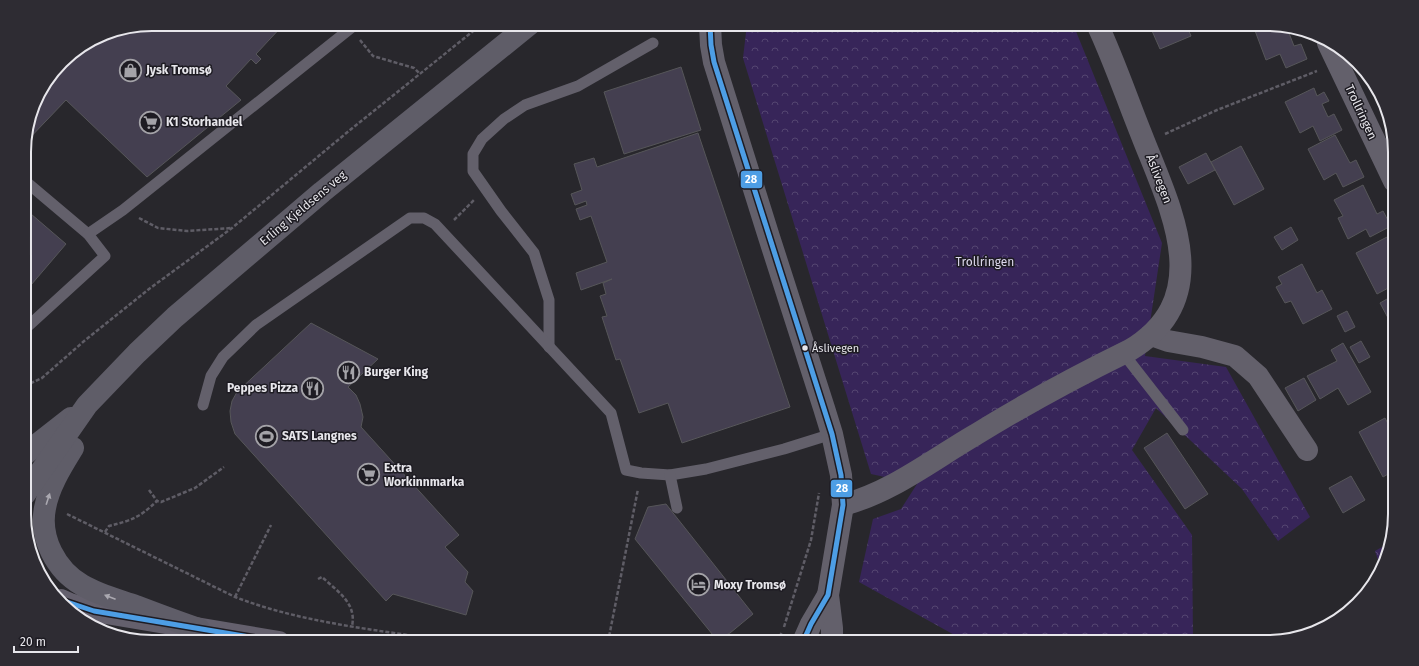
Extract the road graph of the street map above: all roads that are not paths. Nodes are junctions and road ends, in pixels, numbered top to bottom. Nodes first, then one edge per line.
1 (347, 31) edge
2 (521, 31) edge
3 (710, 31) edge
4 (1100, 31) edge
5 (653, 43) dead end
6 (1331, 49) edge
7 (1388, 169) edge
8 (31, 186) edge
9 (88, 234) junction
10 (31, 324) edge
11 (1151, 335) junction
12 (549, 347) junction
13 (1123, 353) junction
14 (114, 376) junction
15 (87, 405) junction
16 (203, 405) dead end
17 (1183, 430) dead end
18 (832, 434) junction
19 (31, 449) edge
20 (1307, 450) dead end
21 (670, 475) junction
22 (31, 485) edge
23 (843, 505) junction
24 (677, 508) dead end
25 (828, 594) junction
26 (71, 604) edge
27 (199, 629) junction
28 (236, 635) edge
29 (806, 635) edge
30 (832, 635) edge

1 - 9 lane
2 - 14 highway, Erling Kjeldsens veg
3 - 18 street
4 - 11 street, Åslivegen
5 - 12 lane
6 - 7 street, Trollringen
8 - 9 lane
9 - 10 lane
11 - 13 street, Åslivegen
11 - 20 street
12 - 16 lane
12 - 21 lane
13 - 17 lane
13 - 23 street, Åslivegen
14 - 15 highway, Erling Kjeldsens veg
27 -> 14 highway
15 - 19 highway, Erling Kjeldsens veg
15 - 22 highway, Erling Kjeldsens veg
18 - 21 lane
18 - 23 street
21 - 24 lane
23 - 25 street
25 - 29 street
25 - 30 street
26 - 27 main road
27 - 28 main road

